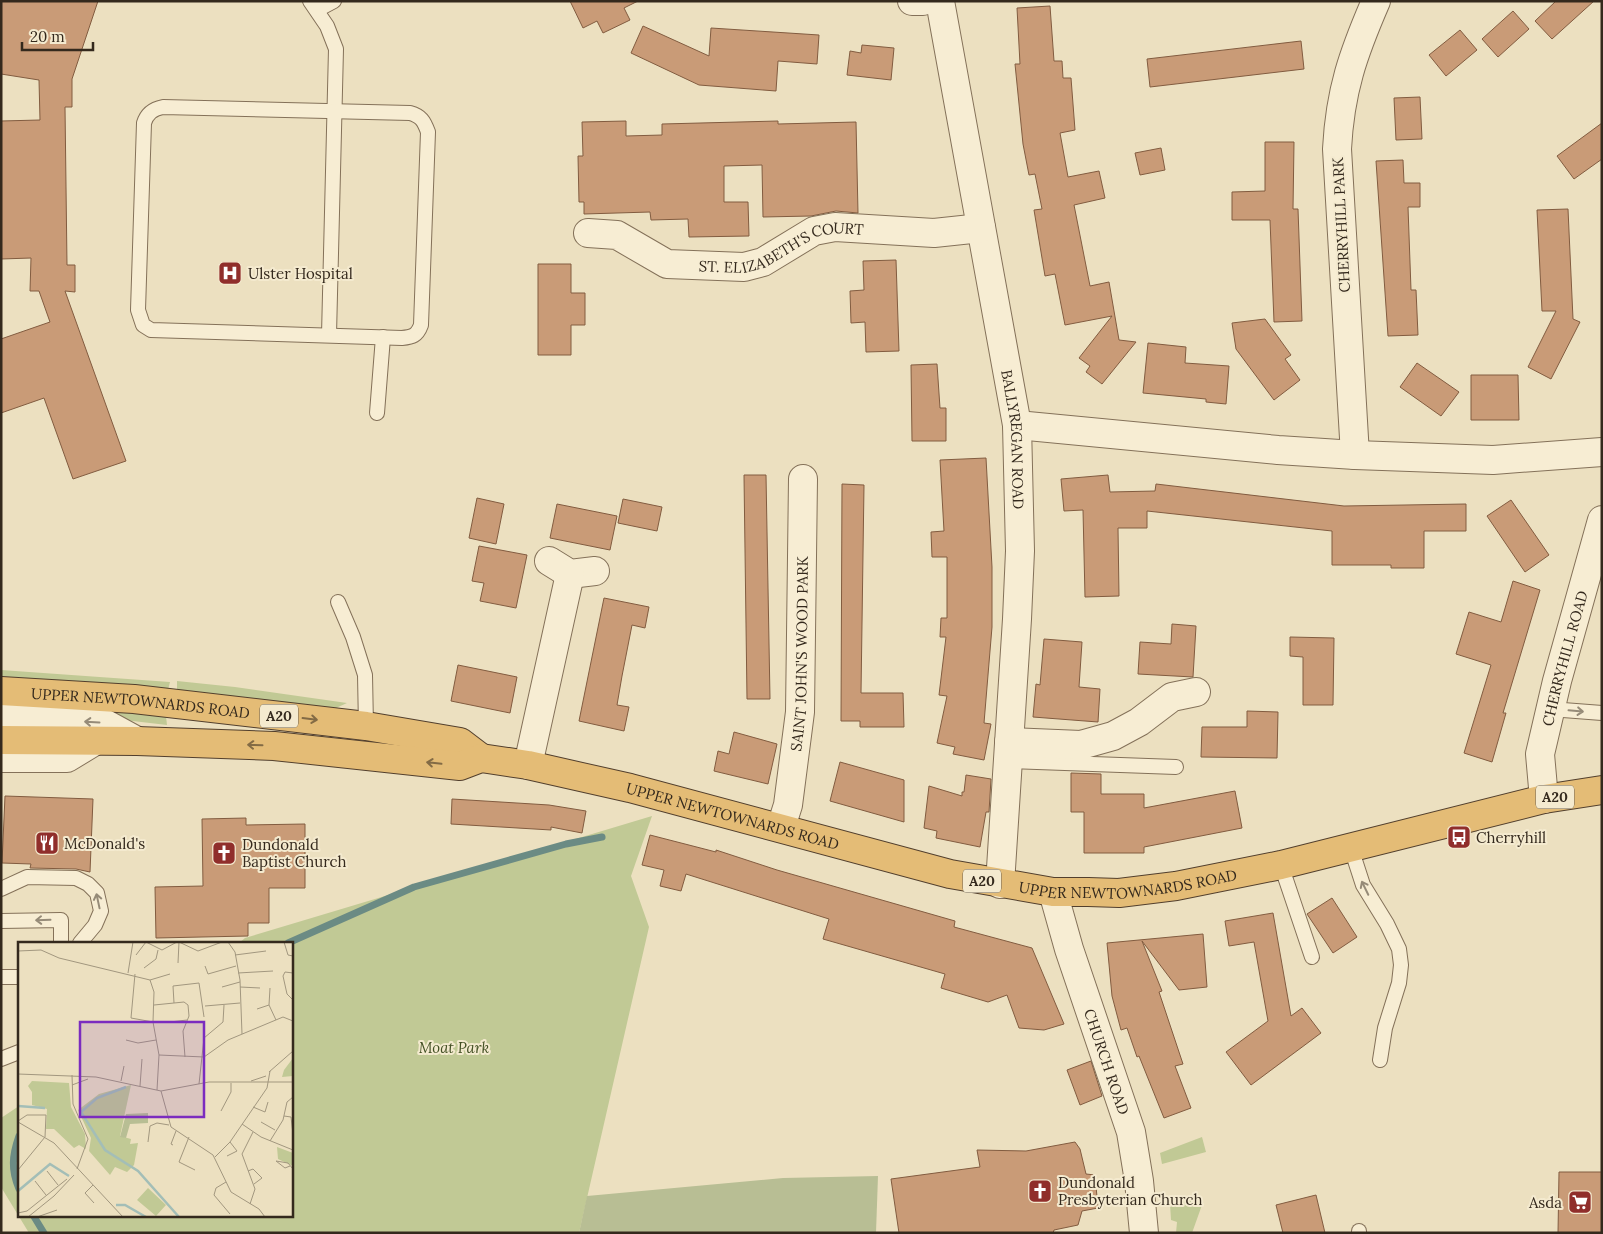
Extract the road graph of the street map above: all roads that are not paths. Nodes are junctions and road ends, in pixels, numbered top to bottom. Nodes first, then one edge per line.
1 (334, 1) edge
2 (912, 1) edge
3 (922, 1) edge
4 (940, 1) edge
5 (1376, 1) edge
6 (314, 5) edge
7 (334, 111) junction
8 (981, 228) junction
9 (588, 233) dead end
10 (329, 335) junction
11 (382, 337) junction
12 (376, 413) dead end
13 (1017, 426) junction
14 (1602, 452) edge
15 (1355, 455) junction
16 (803, 479) dead end
17 (1602, 520) edge
18 (571, 568) dead end
19 (338, 602) dead end
20 (1, 691) edge
21 (1196, 692) dead end
22 (1550, 709) junction
23 (1602, 713) edge
24 (1, 718) edge
25 (366, 726) junction
26 (1, 740) edge
27 (96, 741) junction
28 (137, 741) junction
29 (1009, 752) junction
30 (1, 758) edge
31 (481, 758) junction
32 (528, 765) junction
33 (1176, 767) dead end
34 (1602, 790) edge
35 (1544, 799) junction
36 (782, 827) junction
37 (1351, 848) junction
38 (1281, 865) junction
39 (1000, 884) junction
40 (1, 889) edge
41 (1053, 892) junction
42 (1, 922) edge
43 (61, 942) edge
44 (81, 942) edge
45 (1312, 957) dead end
46 (1, 977) edge
47 (18, 977) edge
48 (18, 1052) edge
49 (1, 1059) edge
50 (1380, 1060) dead end
51 (1144, 1233) edge

1 - 6 lane
2 - 3 street
4 - 8 street, BALLYREGAN ROAD
5 - 15 street, CHERRYHILL PARK
6 - 7 lane
7 - 10 lane
7 - 10 lane
7 - 11 lane
8 - 9 street, ST. ELIZABETH'S COURT
8 - 13 street, BALLYREGAN ROAD
10 - 11 lane
11 - 12 lane
13 - 15 street
13 - 29 street, BALLYREGAN ROAD
14 - 15 street
16 - 36 street, SAINT JOHN'S WOOD PARK
17 - 22 street, CHERRYHILL ROAD
18 - 32 street
19 - 25 lane
20 -> 25 highway, UPPER NEWTOWNARDS ROAD / A20
21 - 29 street
22 -> 23 lane
22 - 35 street, CHERRYHILL ROAD
28 -> 24 street
25 - 31 highway, UPPER NEWTOWNARDS ROAD / A20
26 - 27 highway, UPPER NEWTOWNARDS ROAD / A20
27 - 28 highway, UPPER NEWTOWNARDS ROAD / A20
27 - 30 street
31 -> 28 highway, UPPER NEWTOWNARDS ROAD / A20
29 - 33 lane
29 - 39 street, BALLYREGAN ROAD
31 - 32 highway, UPPER NEWTOWNARDS ROAD / A20
32 - 36 highway, UPPER NEWTOWNARDS ROAD / A20
34 - 35 highway, UPPER NEWTOWNARDS ROAD / A20
35 - 37 highway, UPPER NEWTOWNARDS ROAD / A20
36 - 39 highway, UPPER NEWTOWNARDS ROAD / A20
37 - 38 highway, UPPER NEWTOWNARDS ROAD / A20
50 -> 37 lane
38 - 41 highway, UPPER NEWTOWNARDS ROAD / A20
38 - 45 lane
39 - 41 highway, UPPER NEWTOWNARDS ROAD / A20
44 -> 40 lane
41 - 51 street, CHURCH ROAD
43 -> 42 lane
46 - 47 lane
48 - 49 lane

